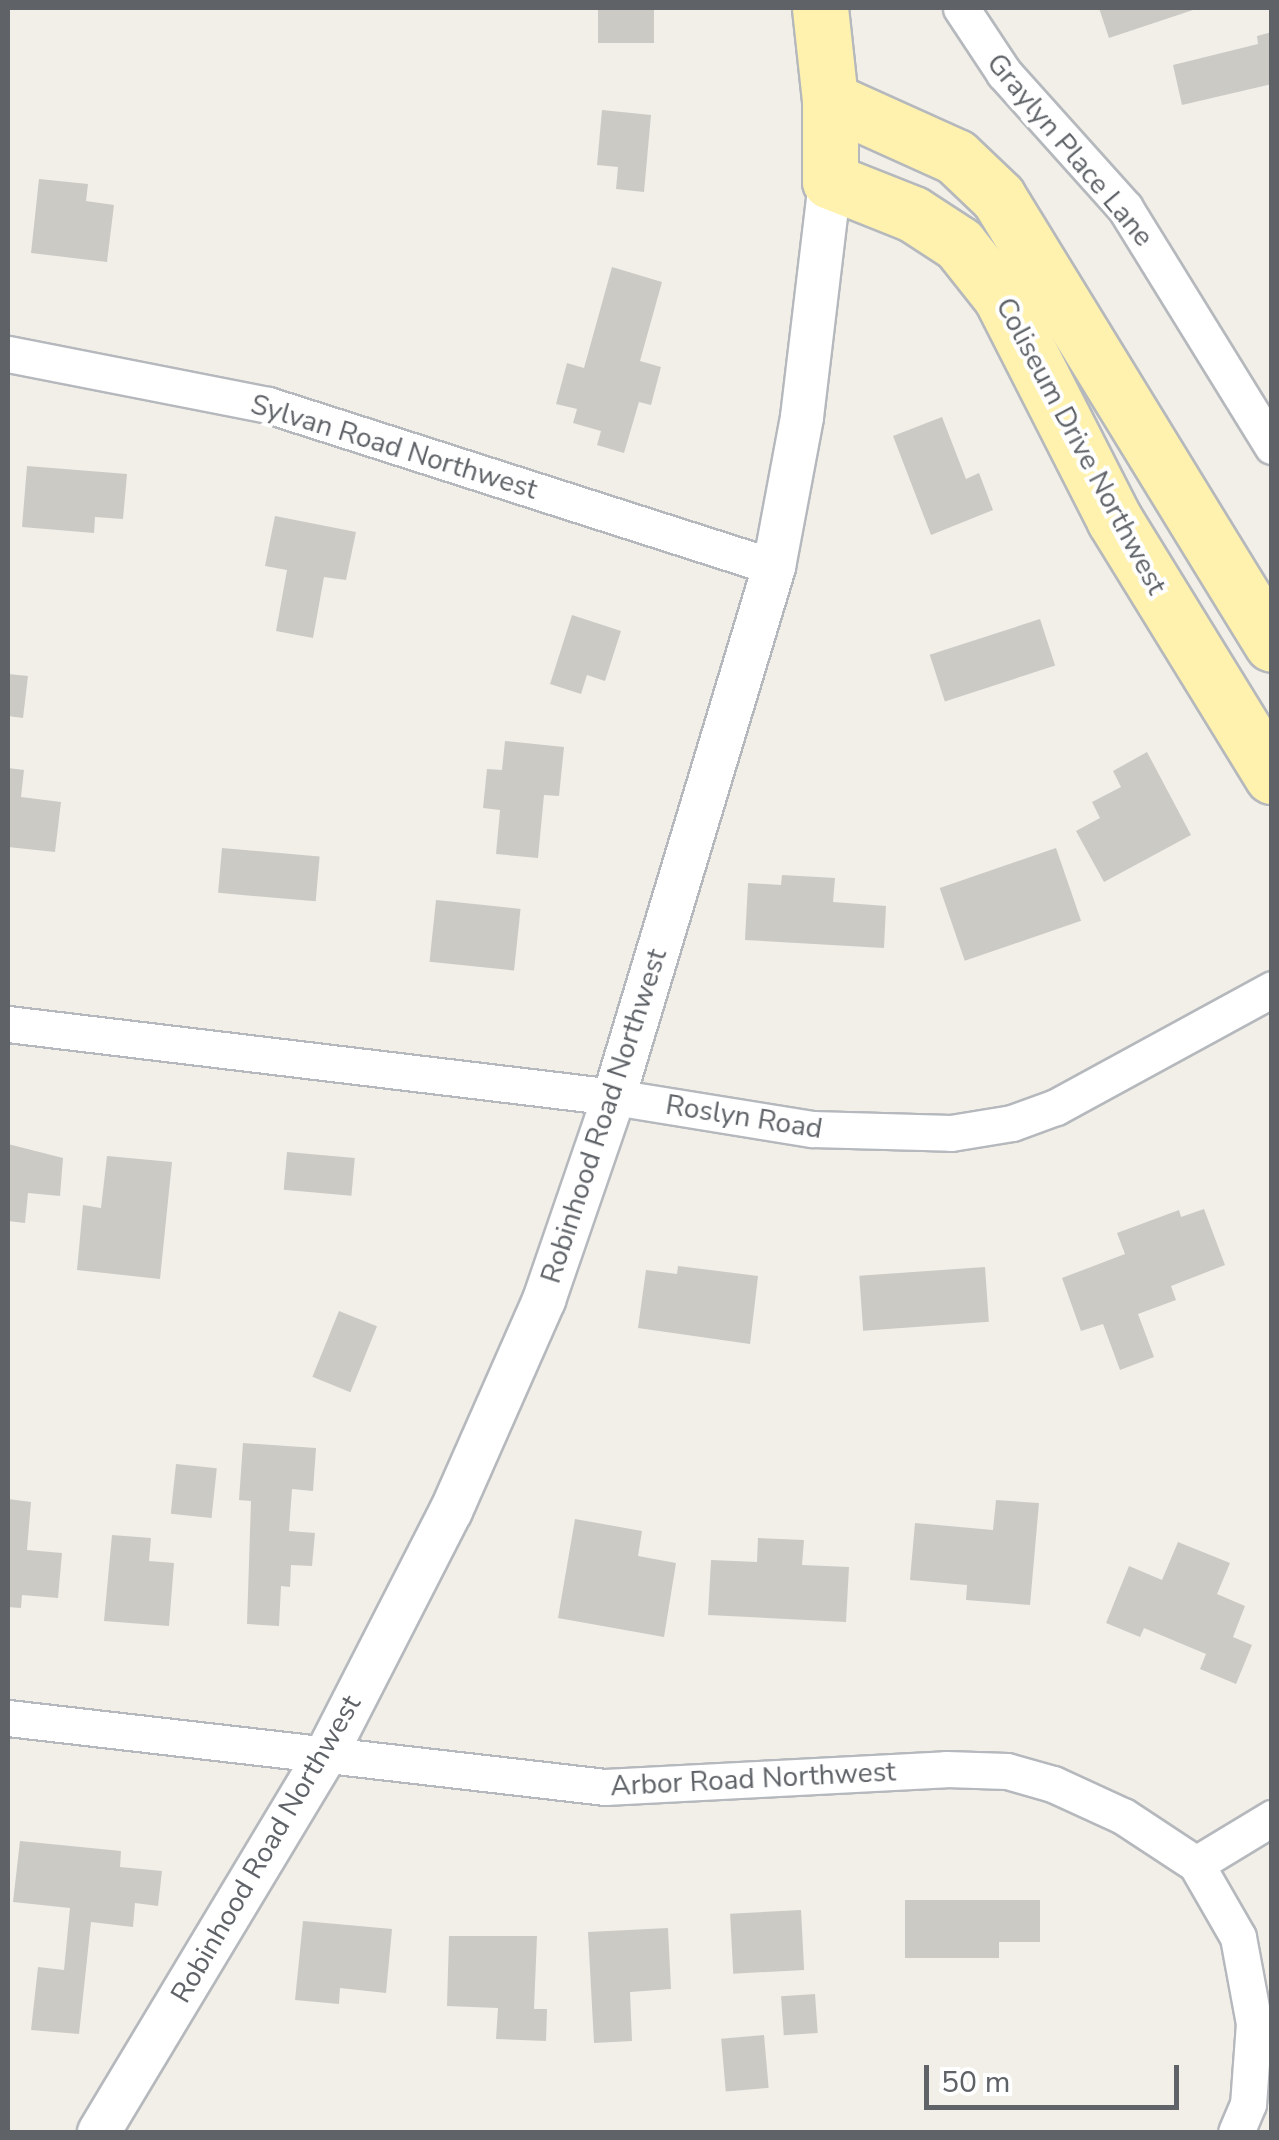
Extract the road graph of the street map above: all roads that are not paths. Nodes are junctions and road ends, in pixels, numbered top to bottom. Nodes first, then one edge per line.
1 (820, 8) edge
2 (961, 8) edge
3 (830, 100) junction
4 (830, 181) junction
5 (8, 354) edge
6 (1272, 446) edge
7 (774, 567) junction
8 (1272, 644) edge
9 (1272, 776) edge
10 (1272, 989) edge
11 (8, 1024) edge
12 (614, 1098) junction
13 (8, 1718) edge
14 (328, 1753) junction
15 (1272, 1818) edge
16 (1196, 1864) junction
17 (99, 2132) edge
18 (1236, 2132) edge

1 - 3 main road, Robinhood Road Northwest
2 - 6 street, Graylyn Place Lane
3 - 4 main road, Robinhood Road Northwest
3 - 8 main road, Coliseum Drive Northwest
4 - 7 street, Robinhood Road Northwest
4 - 9 main road, Coliseum Drive Northwest
5 - 7 street, Sylvan Road Northwest
7 - 12 street, Robinhood Road Northwest
10 - 12 street, Roslyn Road
11 - 12 street, Roslyn Road
12 - 14 street, Robinhood Road Northwest
13 - 14 street, Arbor Road Northwest
14 - 16 street, Arbor Road Northwest
14 - 17 street, Robinhood Road Northwest
15 - 16 street
16 - 18 street, Arbor Road Northwest

